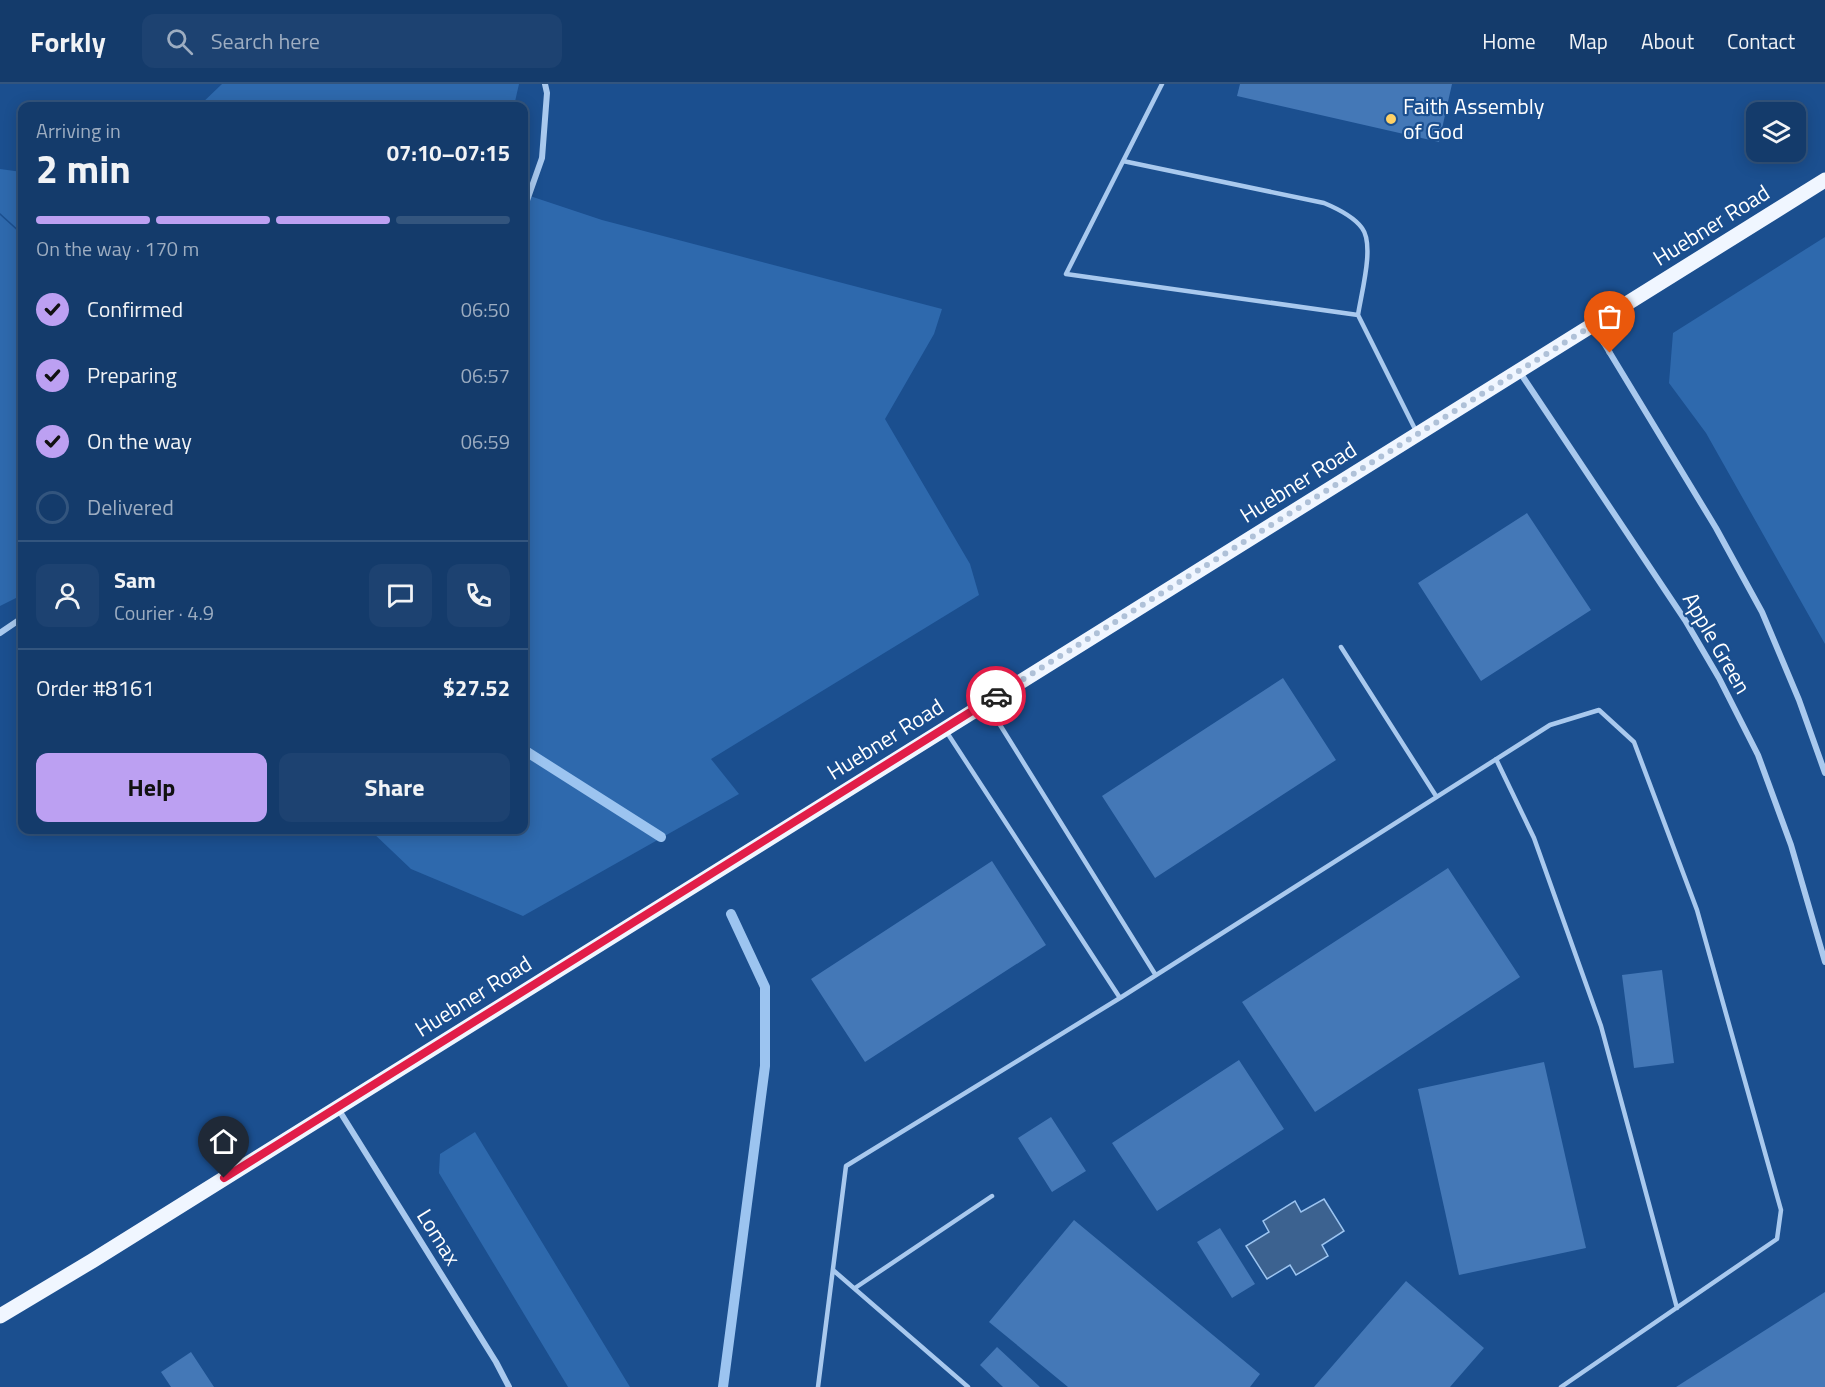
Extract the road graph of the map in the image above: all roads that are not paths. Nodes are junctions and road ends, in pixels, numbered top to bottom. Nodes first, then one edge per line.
1 (545, 84) edge
2 (1162, 84) edge
3 (1123, 160) junction
4 (1825, 180) edge
5 (528, 198) edge
6 (1358, 315) junction
7 (1593, 325) junction
8 (1518, 370) junction
9 (1417, 434) junction
10 (18, 621) edge
11 (0, 633) edge
12 (1341, 646) dead end
13 (986, 703) junction
14 (945, 728) junction
15 (1496, 759) junction
16 (1825, 773) edge
17 (1436, 796) junction
18 (1825, 962) edge
19 (1155, 974) junction
20 (1120, 998) junction
21 (337, 1107) junction
22 (992, 1196) dead end
23 (833, 1270) junction
24 (855, 1288) junction
25 (1677, 1308) junction
26 (0, 1316) edge
27 (509, 1387) edge
28 (818, 1387) edge
29 (968, 1387) edge
30 (1561, 1387) edge

1 - 5 street
2 - 3 lane
3 - 6 lane
3 - 6 lane
4 - 7 main road, Huebner Road
6 - 9 lane
7 - 8 main road, Huebner Road
7 - 16 street, Apple Green
8 - 9 main road, Huebner Road
8 - 18 street, Apple Green
9 - 13 main road, Huebner Road
10 - 11 street
12 - 17 lane
13 - 14 main road, Huebner Road
13 - 19 lane
14 - 20 lane
14 - 21 main road, Huebner Road
15 - 17 lane
15 - 25 lane
15 - 25 lane
17 - 19 lane
19 - 20 lane
20 - 23 lane
21 - 26 main road, Huebner Road
21 - 27 street, Lomax
22 - 24 lane
23 - 24 lane
23 - 28 lane
24 - 29 lane
25 - 30 lane

